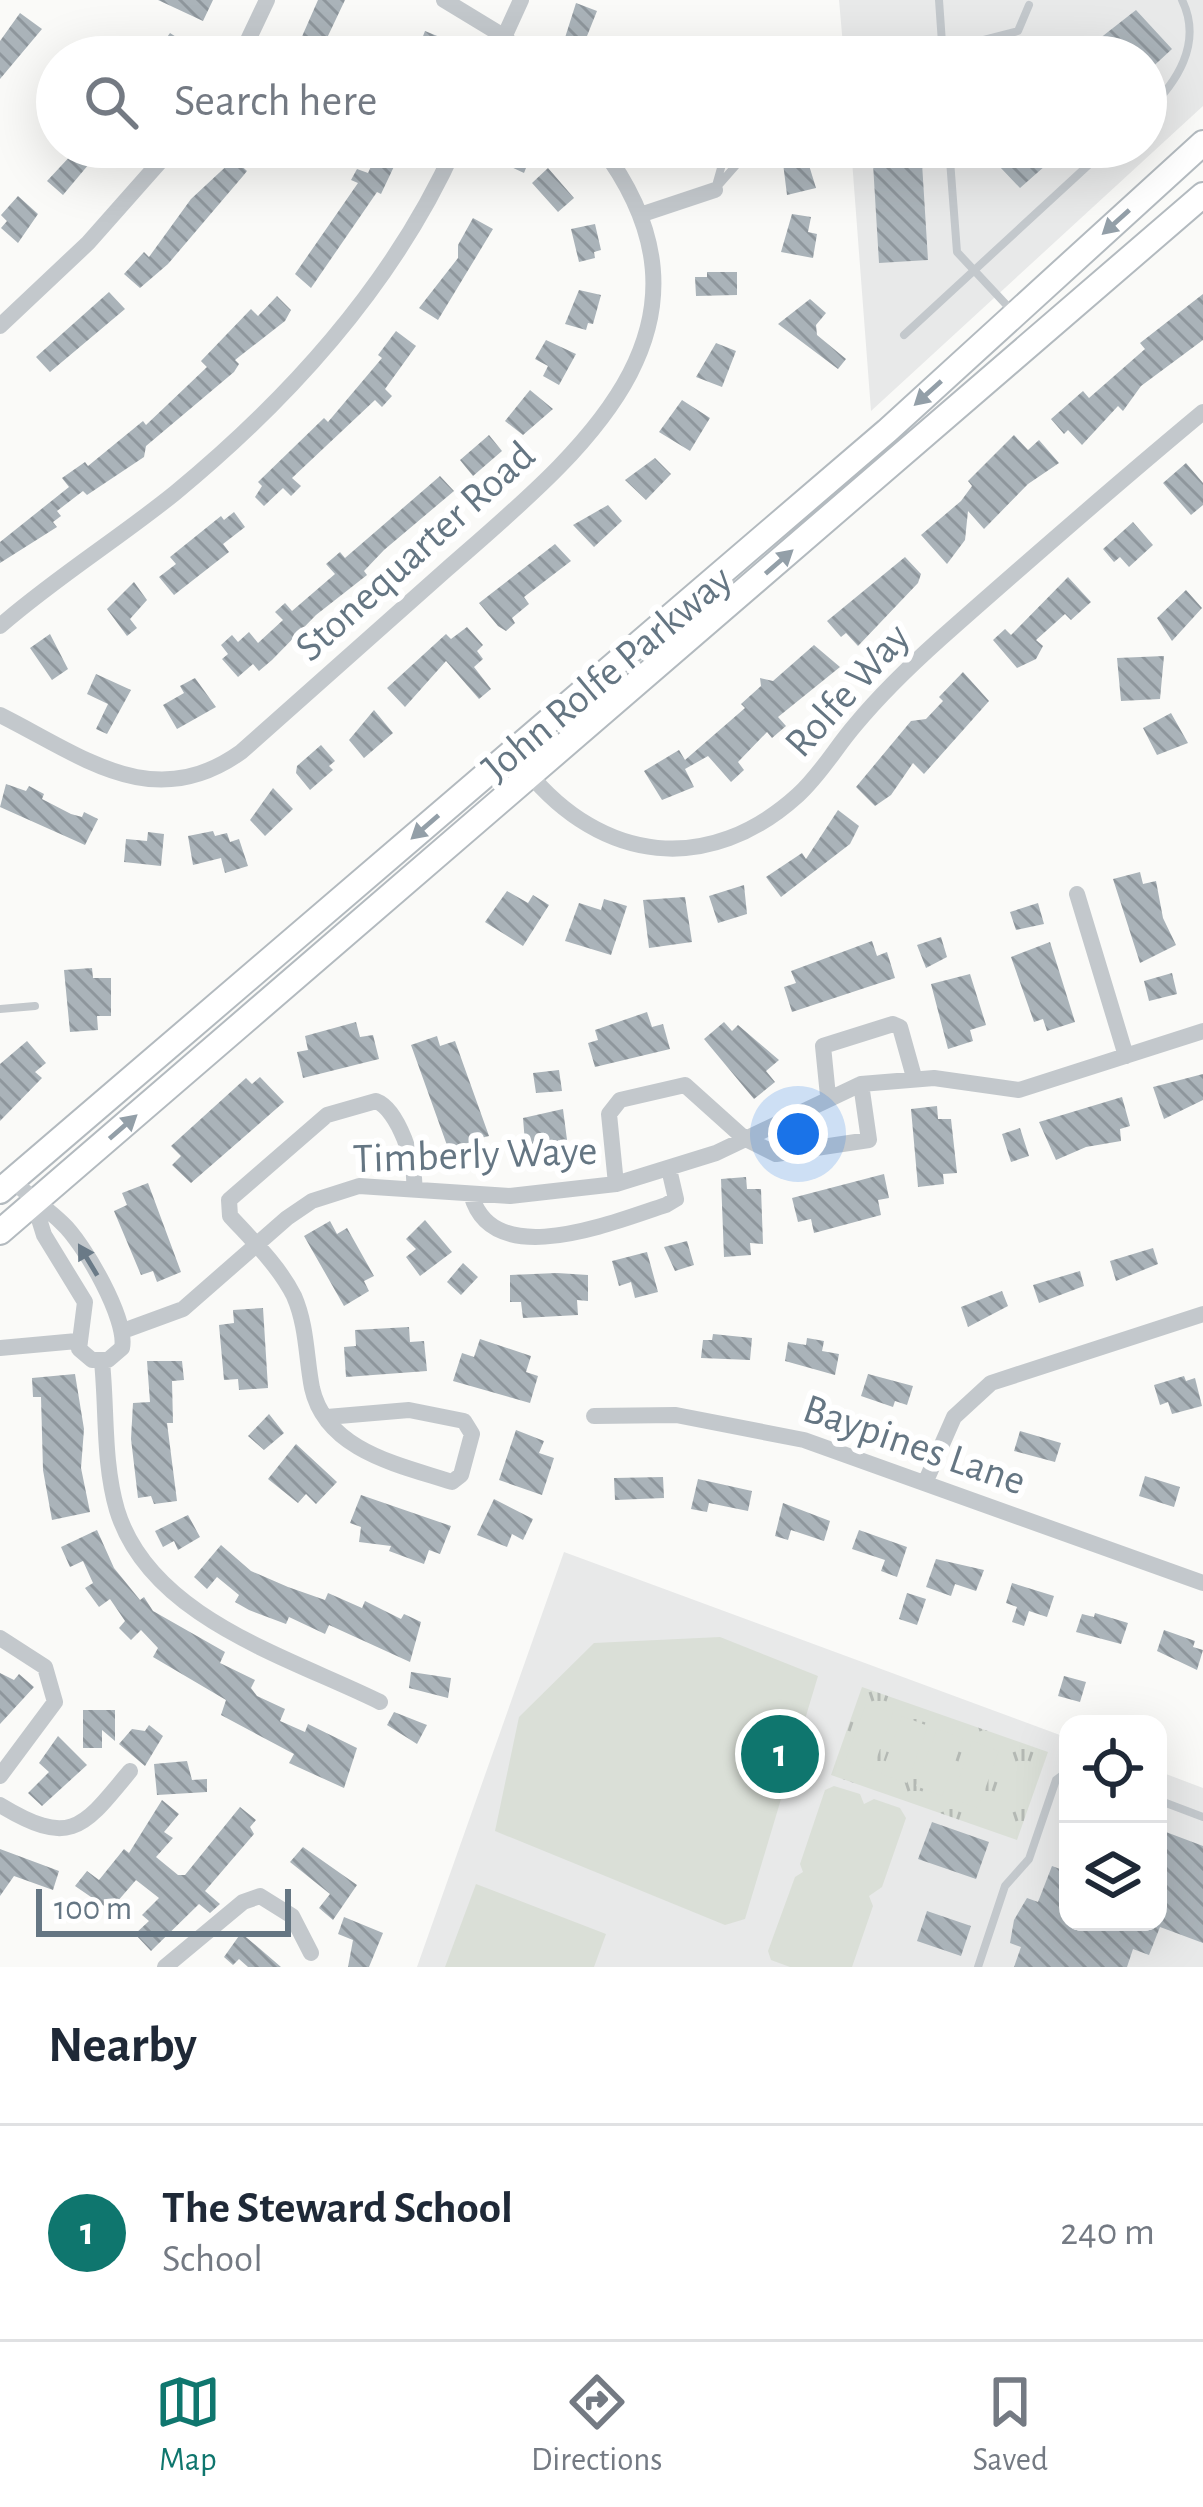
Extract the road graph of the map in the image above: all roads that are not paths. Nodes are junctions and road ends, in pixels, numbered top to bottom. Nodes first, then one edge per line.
1 (267, 0) edge
2 (444, 0) edge
3 (521, 0) edge
4 (939, 0) edge
5 (1182, 0) edge
6 (1029, 5) dead end
7 (250, 36) edge
8 (503, 36) edge
9 (505, 36) edge
10 (942, 36) edge
11 (998, 36) edge
12 (1167, 93) edge
13 (1203, 143) edge
14 (154, 168) edge
15 (444, 168) edge
16 (614, 168) edge
17 (721, 168) edge
18 (734, 168) edge
19 (951, 168) edge
20 (1085, 168) edge
21 (715, 190) junction
22 (1203, 195) edge
23 (643, 214) junction
24 (973, 271) junction
25 (1015, 314) junction
26 (0, 326) edge
27 (904, 335) dead end
28 (1203, 412) edge
29 (0, 626) edge
30 (0, 715) edge
31 (514, 750) junction
32 (531, 776) junction
33 (1077, 894) dead end
34 (35, 1006) dead end
35 (0, 1009) edge
36 (1203, 1031) edge
37 (1126, 1056) junction
38 (914, 1077) junction
39 (861, 1084) junction
40 (828, 1096) junction
41 (744, 1138) junction
42 (669, 1168) junction
43 (616, 1184) junction
44 (6, 1185) edge
45 (415, 1188) junction
46 (471, 1194) junction
47 (34, 1203) junction
48 (0, 1232) edge
49 (256, 1245) junction
50 (1203, 1314) edge
51 (123, 1331) junction
52 (77, 1341) junction
53 (0, 1348) edge
54 (102, 1361) junction
55 (594, 1415) dead end
56 (327, 1418) junction
57 (925, 1484) junction
58 (1203, 1583) edge
59 (0, 1638) edge
60 (380, 1702) dead end
61 (130, 1771) dead end
62 (0, 1776) edge
63 (1059, 1778) edge
64 (1167, 1803) edge
65 (0, 1805) edge
66 (1203, 1817) edge
67 (311, 1953) dead end
68 (165, 1967) edge
69 (977, 1967) edge

1 - 7 street
2 - 8 street
3 - 9 street
4 - 10 lane
5 - 12 lane
6 - 11 lane
13 -> 25 main road, John Rolfe Parkway
14 - 26 street
15 - 29 street
16 - 23 street, Stonequarter Road
17 - 21 lane
18 - 21 lane
19 - 24 lane
20 - 24 lane
21 - 23 street
32 -> 22 main road, John Rolfe Parkway
23 - 30 street, Stonequarter Road
24 - 25 lane
24 - 27 lane
25 -> 31 main road, John Rolfe Parkway
28 - 32 street, Rolfe Way
31 - 32 street, Rolfe Way
31 -> 44 main road, John Rolfe Parkway
47 -> 32 main road, John Rolfe Parkway
33 - 37 street
34 - 35 lane
36 - 37 street, Timberly Waye
37 - 38 street, Timberly Waye
38 - 39 street, Timberly Waye
38 - 40 street
39 - 40 street, Timberly Waye
39 - 41 street
40 - 41 street, Timberly Waye
41 - 42 street, Timberly Waye
41 - 43 street
42 - 43 street, Timberly Waye
42 - 46 street
43 - 46 street, Timberly Waye
44 - 47 street
45 - 46 street, Timberly Waye
45 - 49 street, Timberly Waye
45 - 49 street
47 - 48 main road, John Rolfe Parkway
51 -> 47 street
47 - 52 street
49 - 51 street, Timberly Waye
49 - 56 street
50 - 57 street
51 - 54 street
52 - 53 street
52 - 54 street
54 - 60 street
55 - 57 street, Baypines Lane
56 - 56 street
57 - 58 street, Baypines Lane
59 - 62 street
61 - 65 street
63 - 69 lane
64 - 66 lane
67 - 68 street

